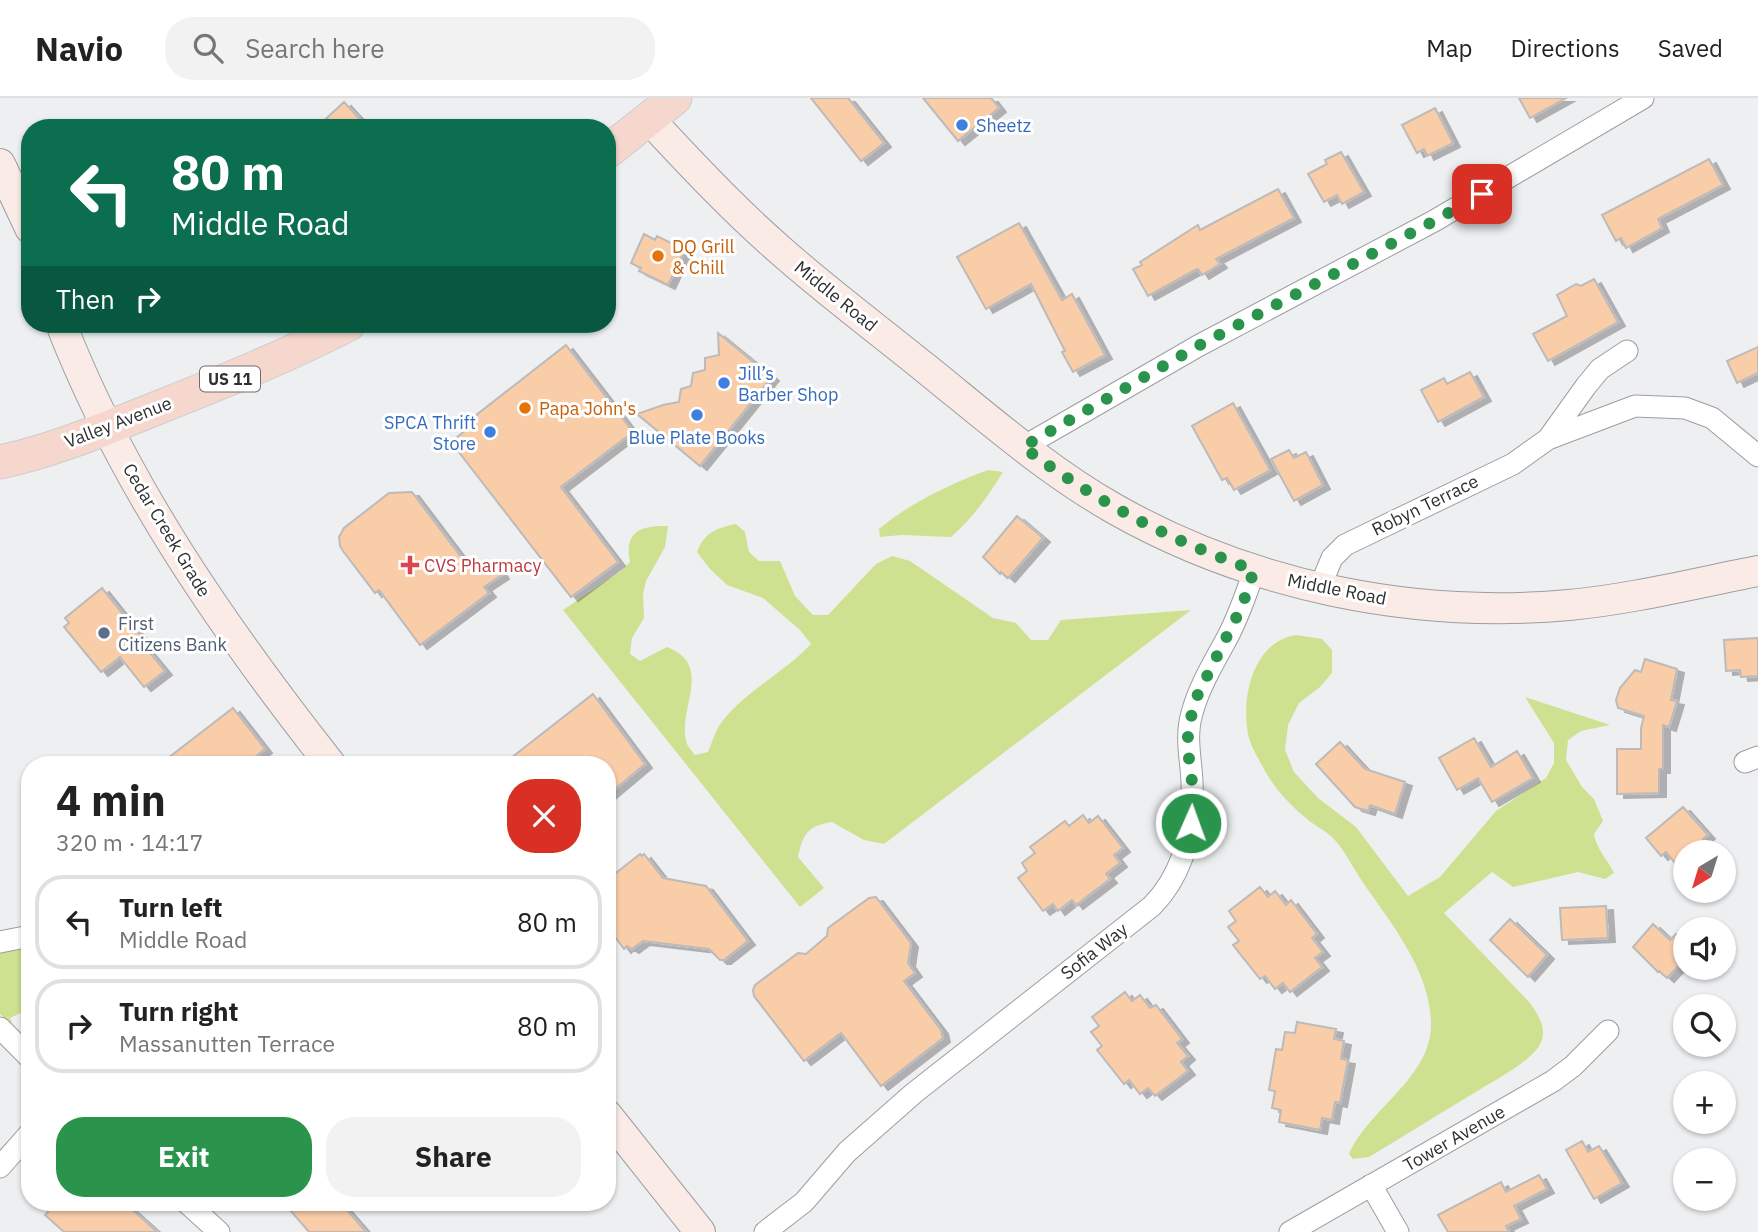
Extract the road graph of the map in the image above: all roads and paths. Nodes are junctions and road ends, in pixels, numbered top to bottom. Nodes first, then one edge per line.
1 (675, 98) edge
2 (1643, 98) edge
3 (649, 119) junction
4 (616, 145) edge
5 (0, 164) edge
6 (21, 209) edge
7 (65, 333) edge
8 (329, 333) edge
9 (1627, 351) dead end
10 (109, 427) junction
11 (1548, 439) junction
12 (1023, 447) junction
13 (1758, 456) edge
14 (0, 462) edge
15 (1254, 570) junction
16 (1758, 570) edge
17 (1320, 587) junction
18 (324, 756) edge
19 (21, 938) edge
20 (0, 942) edge
21 (0, 1028) edge
22 (1608, 1031) dead end
23 (21, 1046) edge
24 (616, 1126) edge
25 (21, 1143) edge
26 (0, 1167) edge
27 (1371, 1185) junction
28 (196, 1211) edge
29 (219, 1232) edge
30 (700, 1232) edge
31 (765, 1232) edge
32 (1290, 1232) edge
33 (1398, 1232) edge

1 - 3 main road
2 - 12 street
3 - 4 main road
3 - 12 main road, Middle Road
5 - 6 main road
7 - 10 main road, Cedar Creek Grade
8 - 10 main road, Valley Avenue / US 11
9 - 11 street, Robyn Terrace
10 - 14 main road, Valley Avenue / US 11
10 - 18 main road, Cedar Creek Grade
11 - 13 street, Robyn Terrace
11 - 17 street, Robyn Terrace
12 - 15 main road, Middle Road
15 - 17 main road, Middle Road
15 - 31 street, Sofia Way
16 - 17 main road, Middle Road
19 - 20 street
21 - 23 street
22 - 27 street, Tower Avenue
24 - 30 main road
25 - 26 street
27 - 32 street, Tower Avenue
27 - 33 street
28 - 29 street

